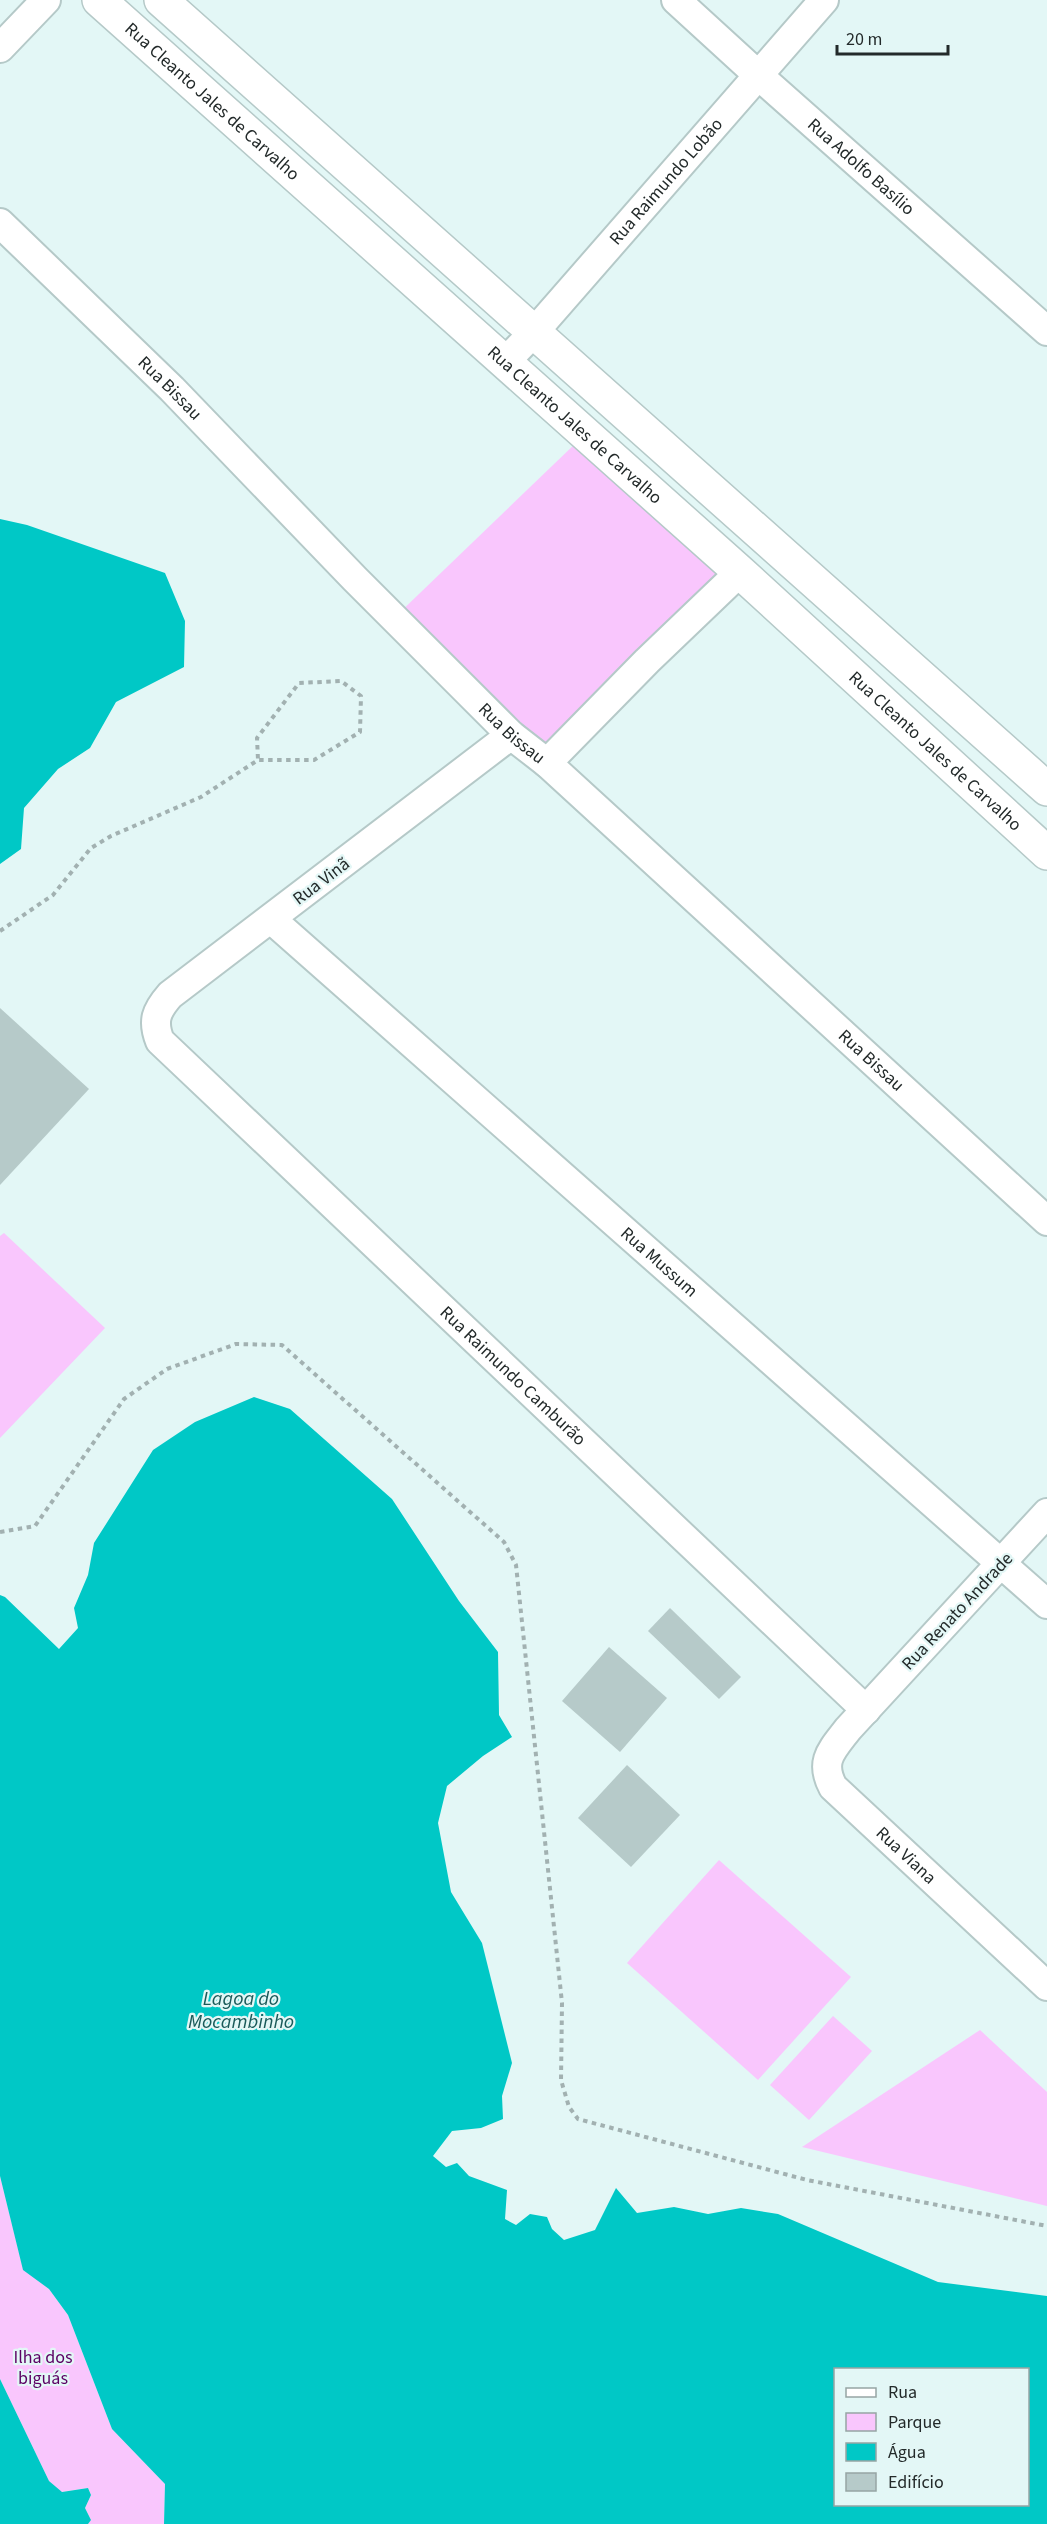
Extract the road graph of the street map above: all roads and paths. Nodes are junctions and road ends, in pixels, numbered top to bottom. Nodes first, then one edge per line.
1 (46, 0) edge
2 (99, 0) edge
3 (161, 0) edge
4 (676, 0) edge
5 (824, 0) edge
6 (0, 48) edge
7 (758, 75) junction
8 (0, 223) edge
9 (535, 331) junction
10 (1047, 331) edge
11 (505, 362) junction
12 (740, 572) junction
13 (511, 735) junction
14 (258, 760) junction
15 (547, 763) junction
16 (1047, 789) edge
17 (1047, 853) edge
18 (271, 919) junction
19 (0, 931) edge
20 (160, 1041) joint
21 (1047, 1221) edge
22 (1047, 1513) edge
23 (0, 1532) edge
24 (1002, 1563) junction
25 (1047, 1604) edge
26 (866, 1710) junction
27 (1047, 1986) edge
28 (1047, 2226) edge

1 - 6 street
2 - 11 street, Rua Cleanto Jales de Carvalho
3 - 9 street
4 - 7 street, Rua Adolfo Basílio
5 - 7 street, Rua Raimundo Lobão
7 - 9 street, Rua Raimundo Lobão
7 - 10 street, Rua Adolfo Basílio
8 - 13 street, Rua Bissau
9 - 11 street, Rua Raimundo Lobão
9 - 16 street
11 - 12 street, Rua Cleanto Jales de Carvalho
12 - 15 street
12 - 17 street, Rua Cleanto Jales de Carvalho
13 - 15 street, Rua Bissau
13 - 18 street, Rua Vinã
14 - 14 path
14 - 19 path
15 - 21 street, Rua Bissau
18 - 20 street, Rua Vinã
18 - 24 street, Rua Mussum
20 - 26 street, Rua Raimundo Camburão
22 - 24 street, Rua Renato Andrade
23 - 28 path
24 - 25 street, Rua Mussum
24 - 26 street, Rua Renato Andrade
26 - 27 street, Rua Viana

